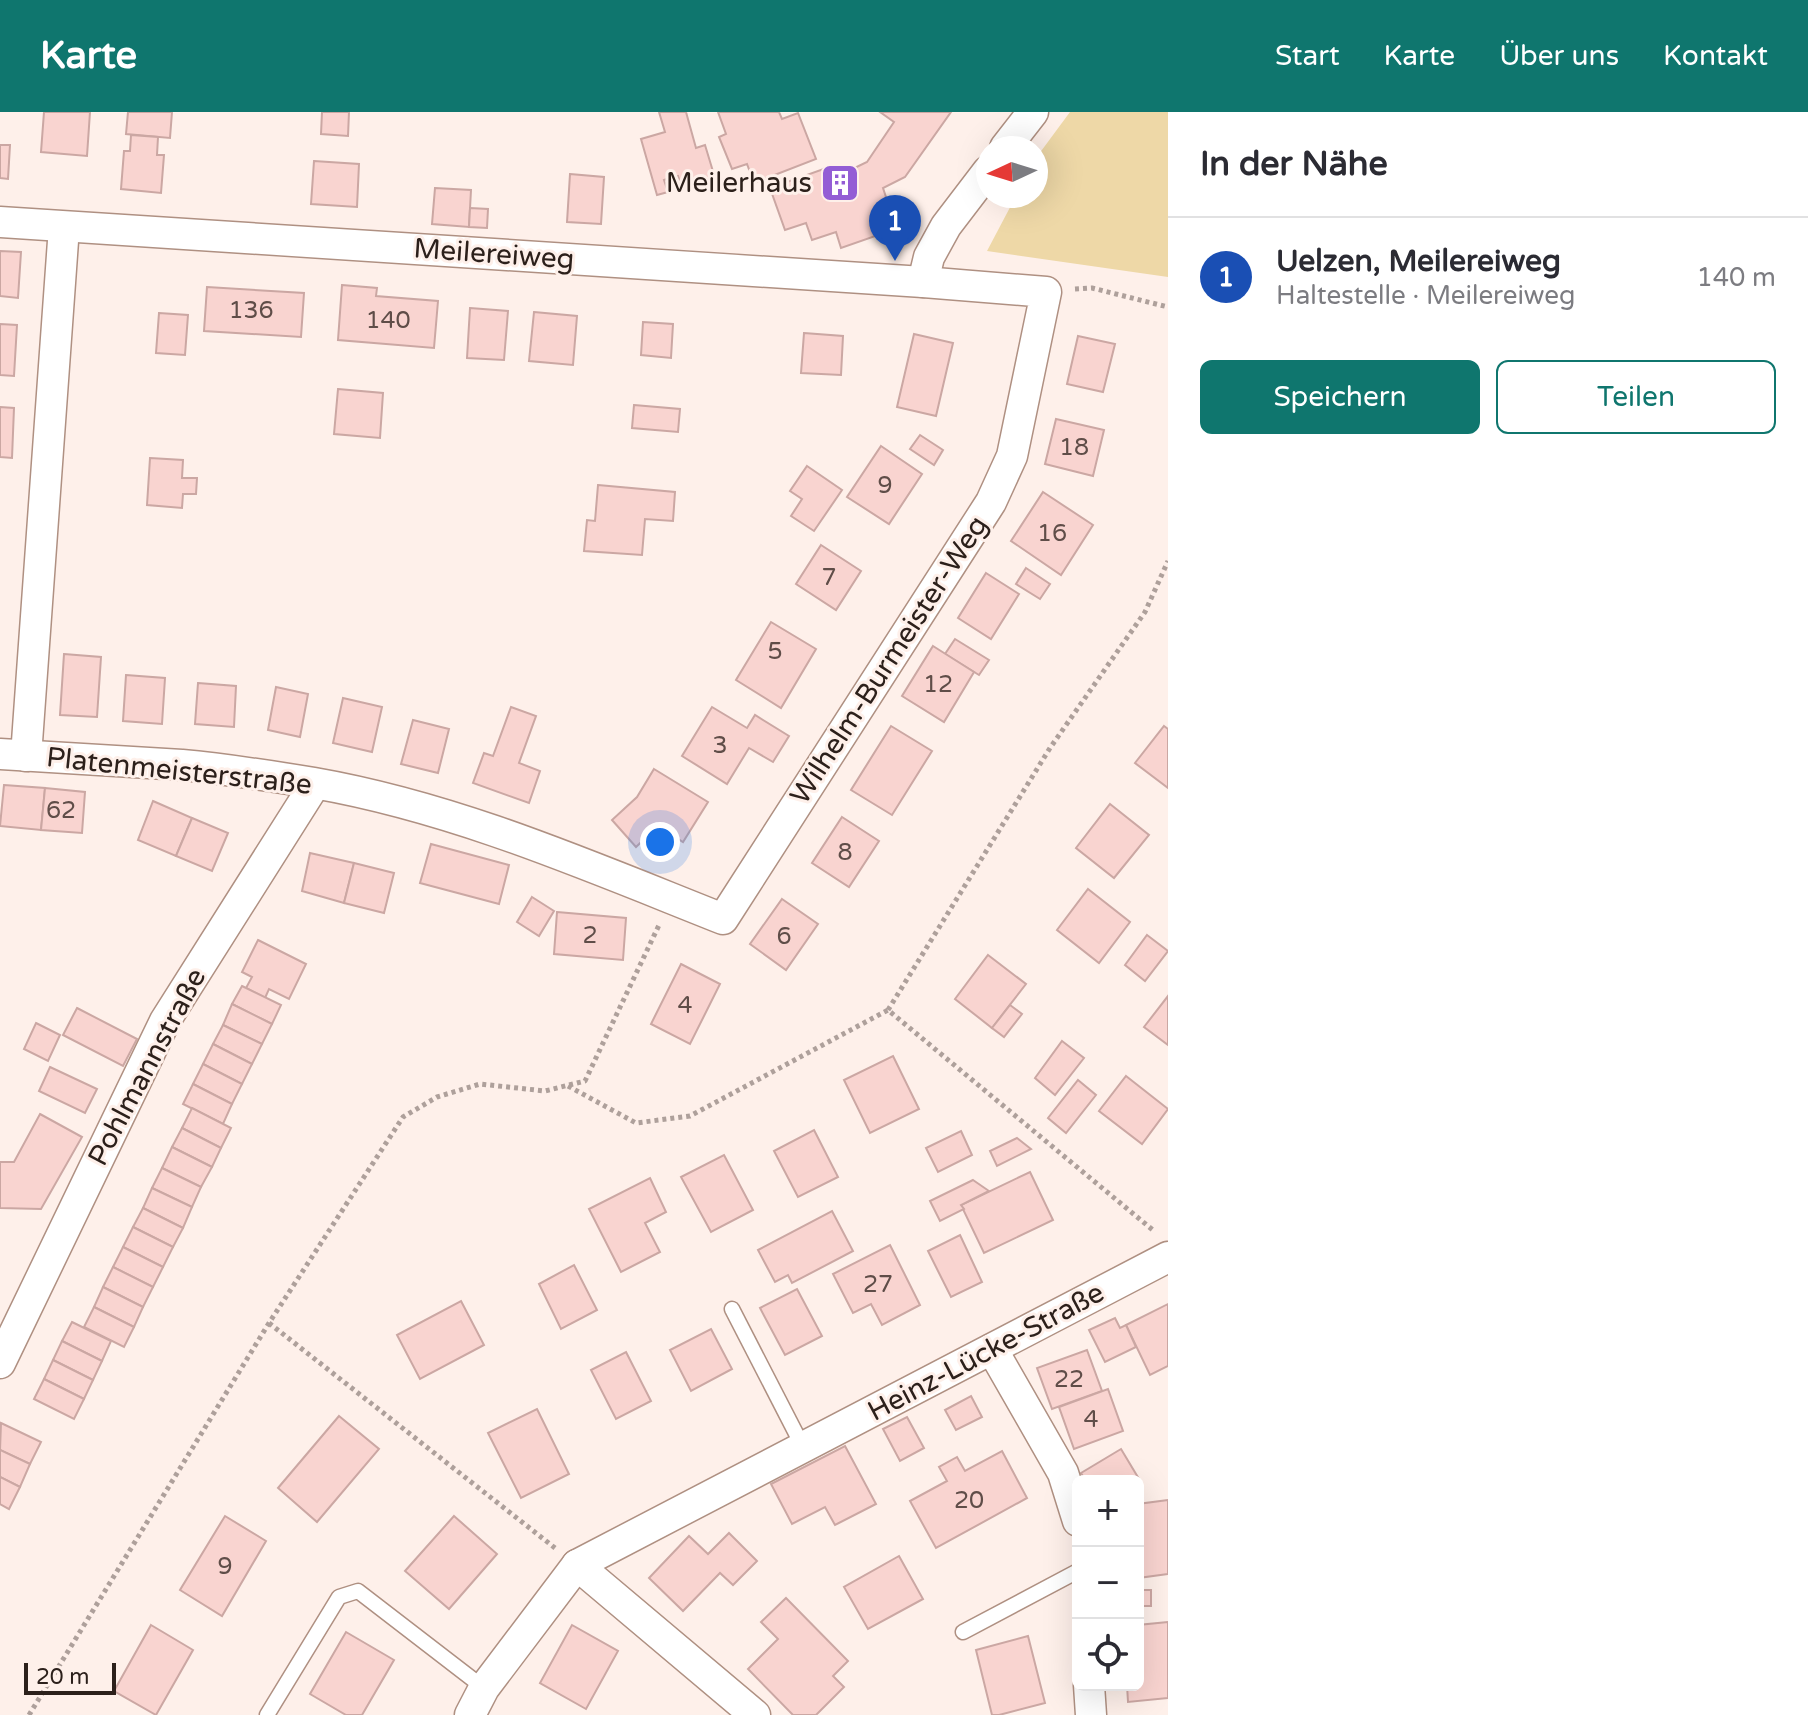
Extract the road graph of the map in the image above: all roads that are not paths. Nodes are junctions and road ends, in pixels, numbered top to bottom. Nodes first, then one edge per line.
1 (1033, 112) edge
2 (1014, 136) edge
3 (976, 187) edge
4 (0, 222) edge
5 (64, 227) junction
6 (923, 282) junction
7 (1046, 292) joint
8 (13, 755) edge
9 (315, 784) junction
10 (630, 882) joint
11 (1162, 1245) edge
12 (14, 1300) edge
13 (732, 1309) dead end
14 (992, 1349) junction
15 (0, 1363) edge
16 (803, 1447) junction
17 (1072, 1502) edge
18 (577, 1565) junction
19 (1072, 1574) edge
20 (963, 1632) dead end
21 (484, 1688) junction
22 (1089, 1691) edge
23 (267, 1715) edge
24 (470, 1715) edge
25 (755, 1715) edge
26 (1091, 1715) edge

1 - 2 street
3 - 6 street
4 - 5 street, Meilereiweg
5 - 6 street, Meilereiweg
5 - 8 street
6 - 7 street, Meilereiweg
7 - 10 street, Wilhelm-Burmeister-Weg
8 - 9 street, Platenmeisterstraße
9 - 10 street, Platenmeisterstraße
9 - 12 street, Pohlmannstraße
11 - 14 street, Heinz-Lücke-Straße
12 - 15 street, Pohlmannstraße
13 - 16 lane
14 - 16 street, Heinz-Lücke-Straße
14 - 17 street
16 - 18 street, Heinz-Lücke-Straße
18 - 21 street, Heinz-Lücke-Straße
18 - 25 street
19 - 20 lane
21 - 23 lane
21 - 24 street, Heinz-Lücke-Straße
22 - 26 street

